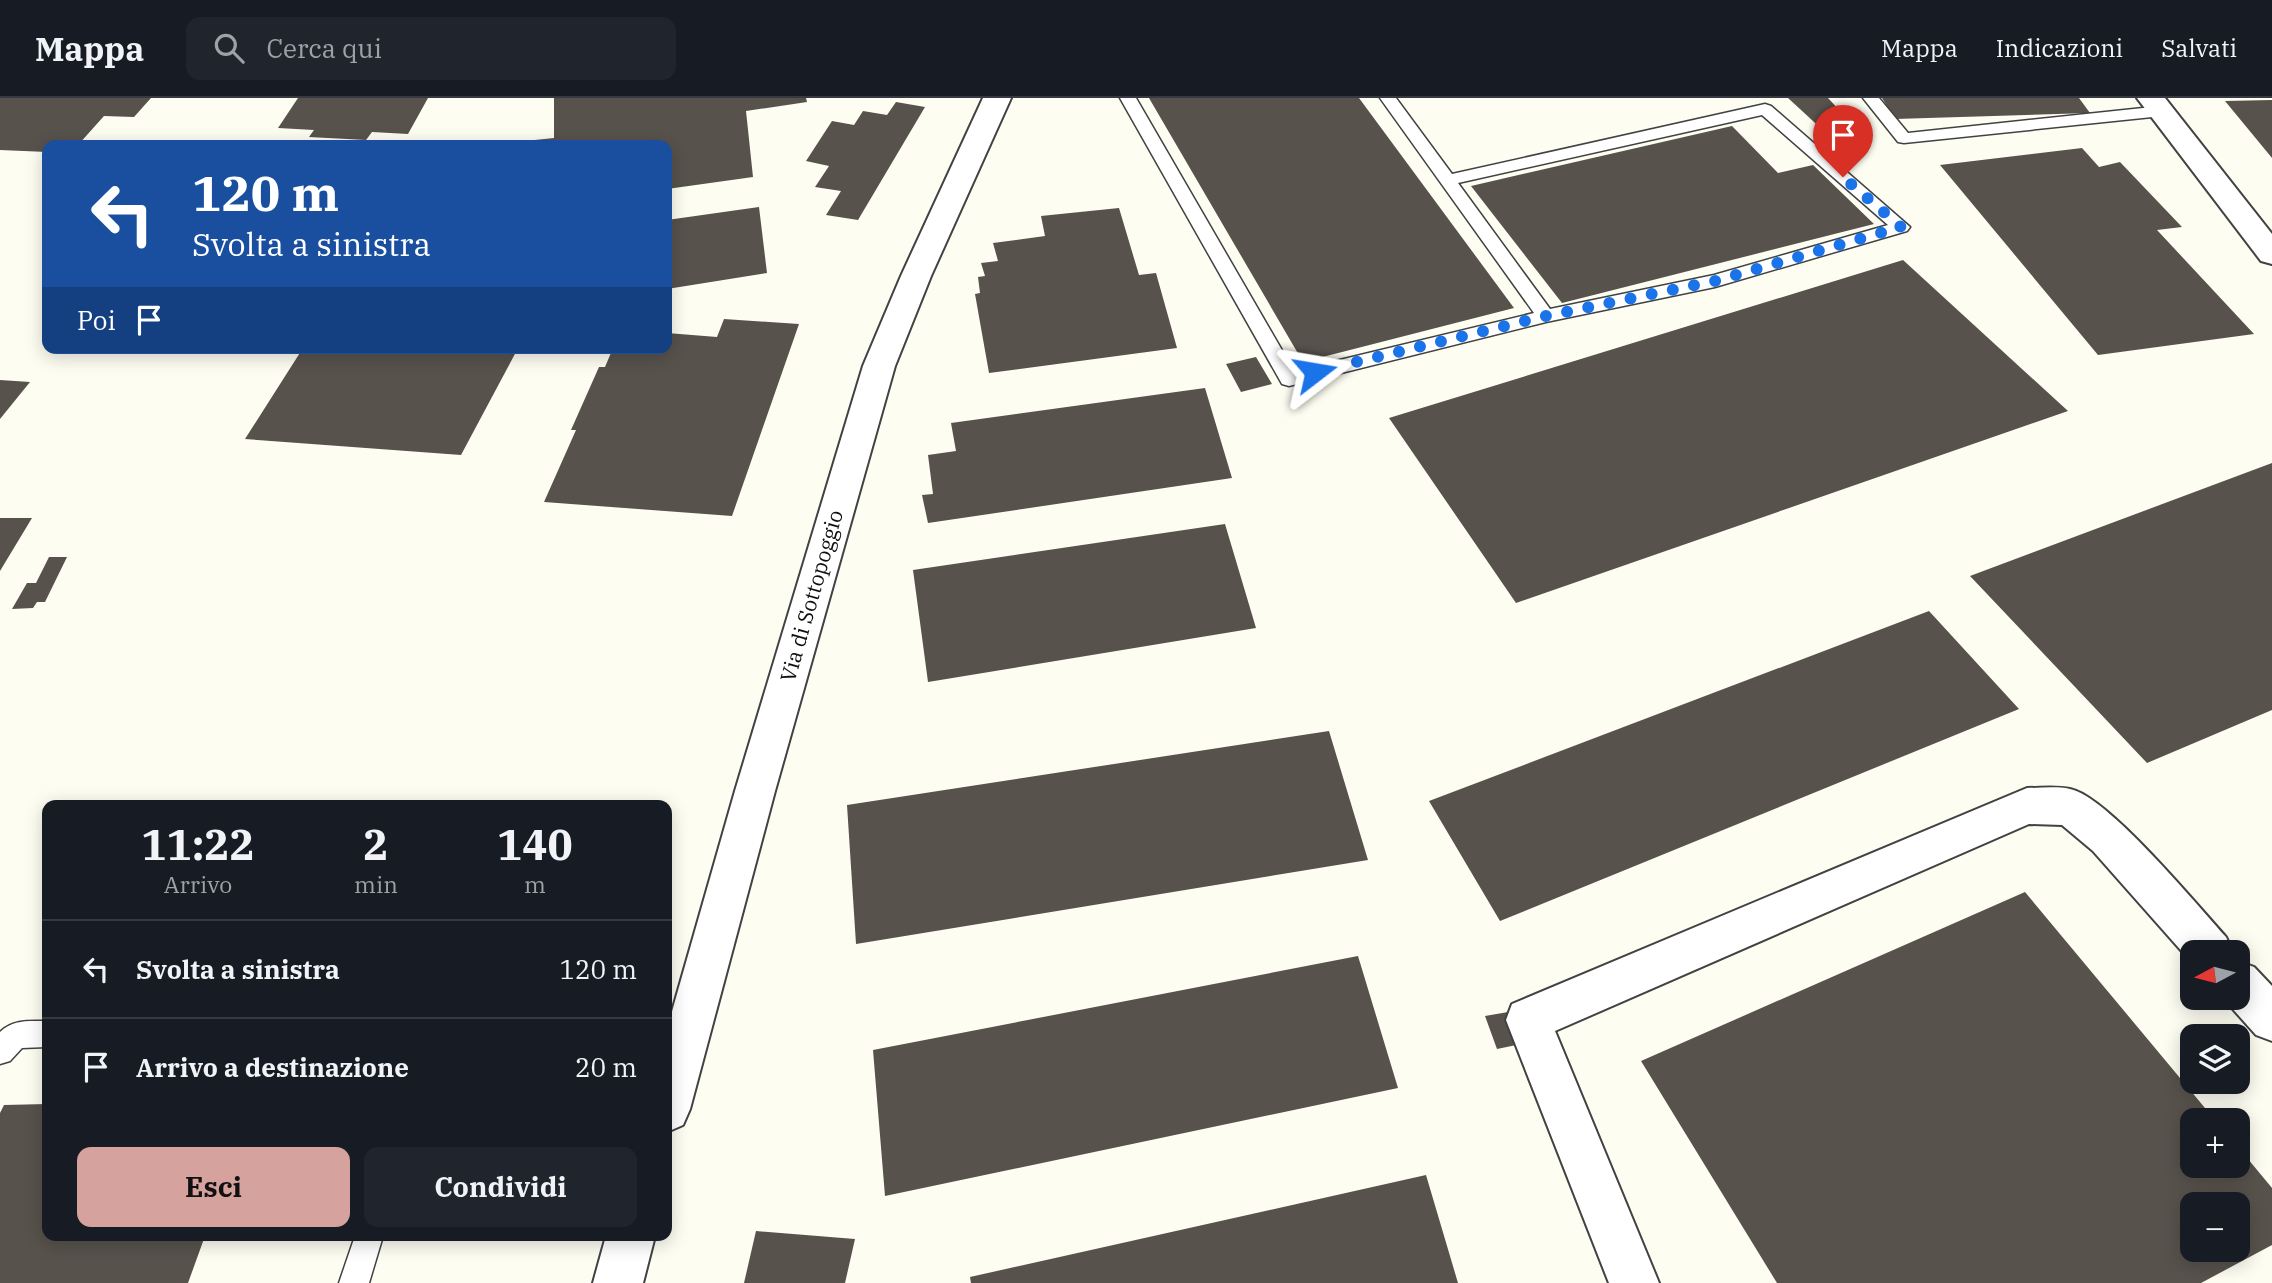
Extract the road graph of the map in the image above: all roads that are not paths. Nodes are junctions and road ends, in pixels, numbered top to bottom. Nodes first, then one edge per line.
1 (998, 98) edge
2 (1128, 98) edge
3 (1388, 98) edge
4 (1871, 98) edge
5 (2156, 104) edge
6 (1448, 180) junction
7 (2272, 254) edge
8 (1546, 316) junction
9 (2200, 940) edge
10 (2250, 995) edge
11 (2272, 1019) edge
12 (42, 1034) edge
13 (0, 1051) edge
14 (672, 1091) edge
15 (367, 1241) edge
16 (630, 1241) edge
17 (354, 1283) edge
18 (618, 1283) edge
19 (1634, 1283) edge

1 - 14 street, Via di Sottopoggio
2 - 8 lane
3 - 6 lane
4 - 5 lane
5 - 7 street
6 - 8 lane
6 - 8 lane
9 - 19 street
10 - 11 street
12 - 13 lane
15 - 17 lane
16 - 18 street

